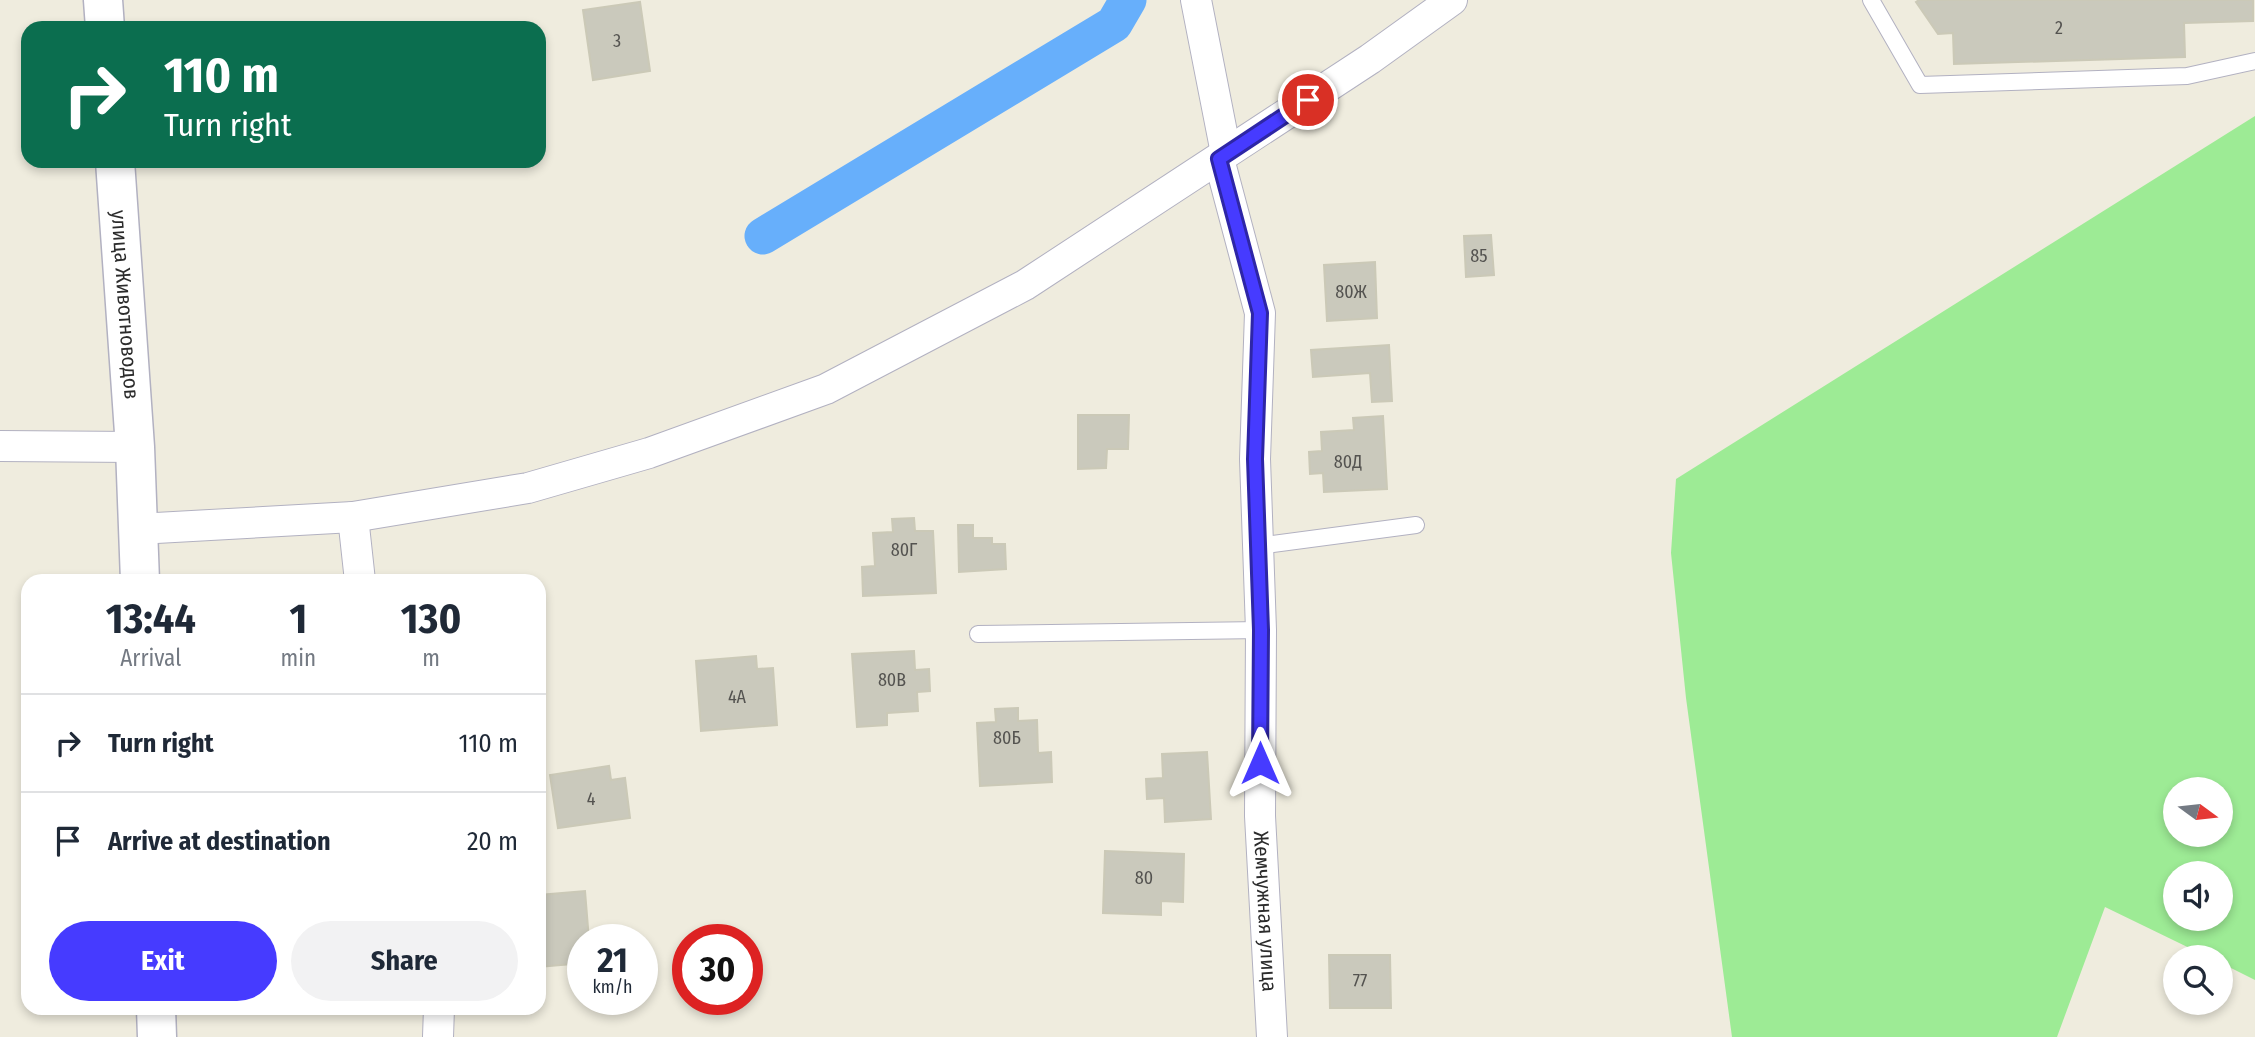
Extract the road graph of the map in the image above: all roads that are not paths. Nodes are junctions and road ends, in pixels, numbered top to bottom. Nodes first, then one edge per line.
1 (103, 0) edge
2 (1196, 0) edge
3 (1452, 0) edge
4 (1871, 0) edge
5 (104, 21) edge
6 (2255, 61) edge
7 (1223, 156) junction
8 (115, 168) edge
9 (0, 446) edge
10 (135, 447) junction
11 (353, 517) junction
12 (1416, 525) dead end
13 (138, 529) junction
14 (1258, 546) junction
15 (140, 574) edge
16 (359, 574) edge
17 (1261, 630) junction
18 (978, 635) dead end
19 (156, 1015) edge
20 (439, 1015) edge
21 (157, 1037) edge
22 (438, 1037) edge
23 (1272, 1037) edge

1 - 5 main road
2 - 7 street, Жемчужная улица
3 - 7 street
4 - 6 lane
7 - 11 street
7 - 14 street, Жемчужная улица
8 - 10 main road, улица Животноводов
9 - 10 street
10 - 13 main road, улица Животноводов
11 - 13 street
11 - 16 street
12 - 14 lane
13 - 15 main road, улица Животноводов
14 - 17 street, Жемчужная улица
17 - 18 lane
17 - 23 street, Жемчужная улица
19 - 21 main road
20 - 22 street

